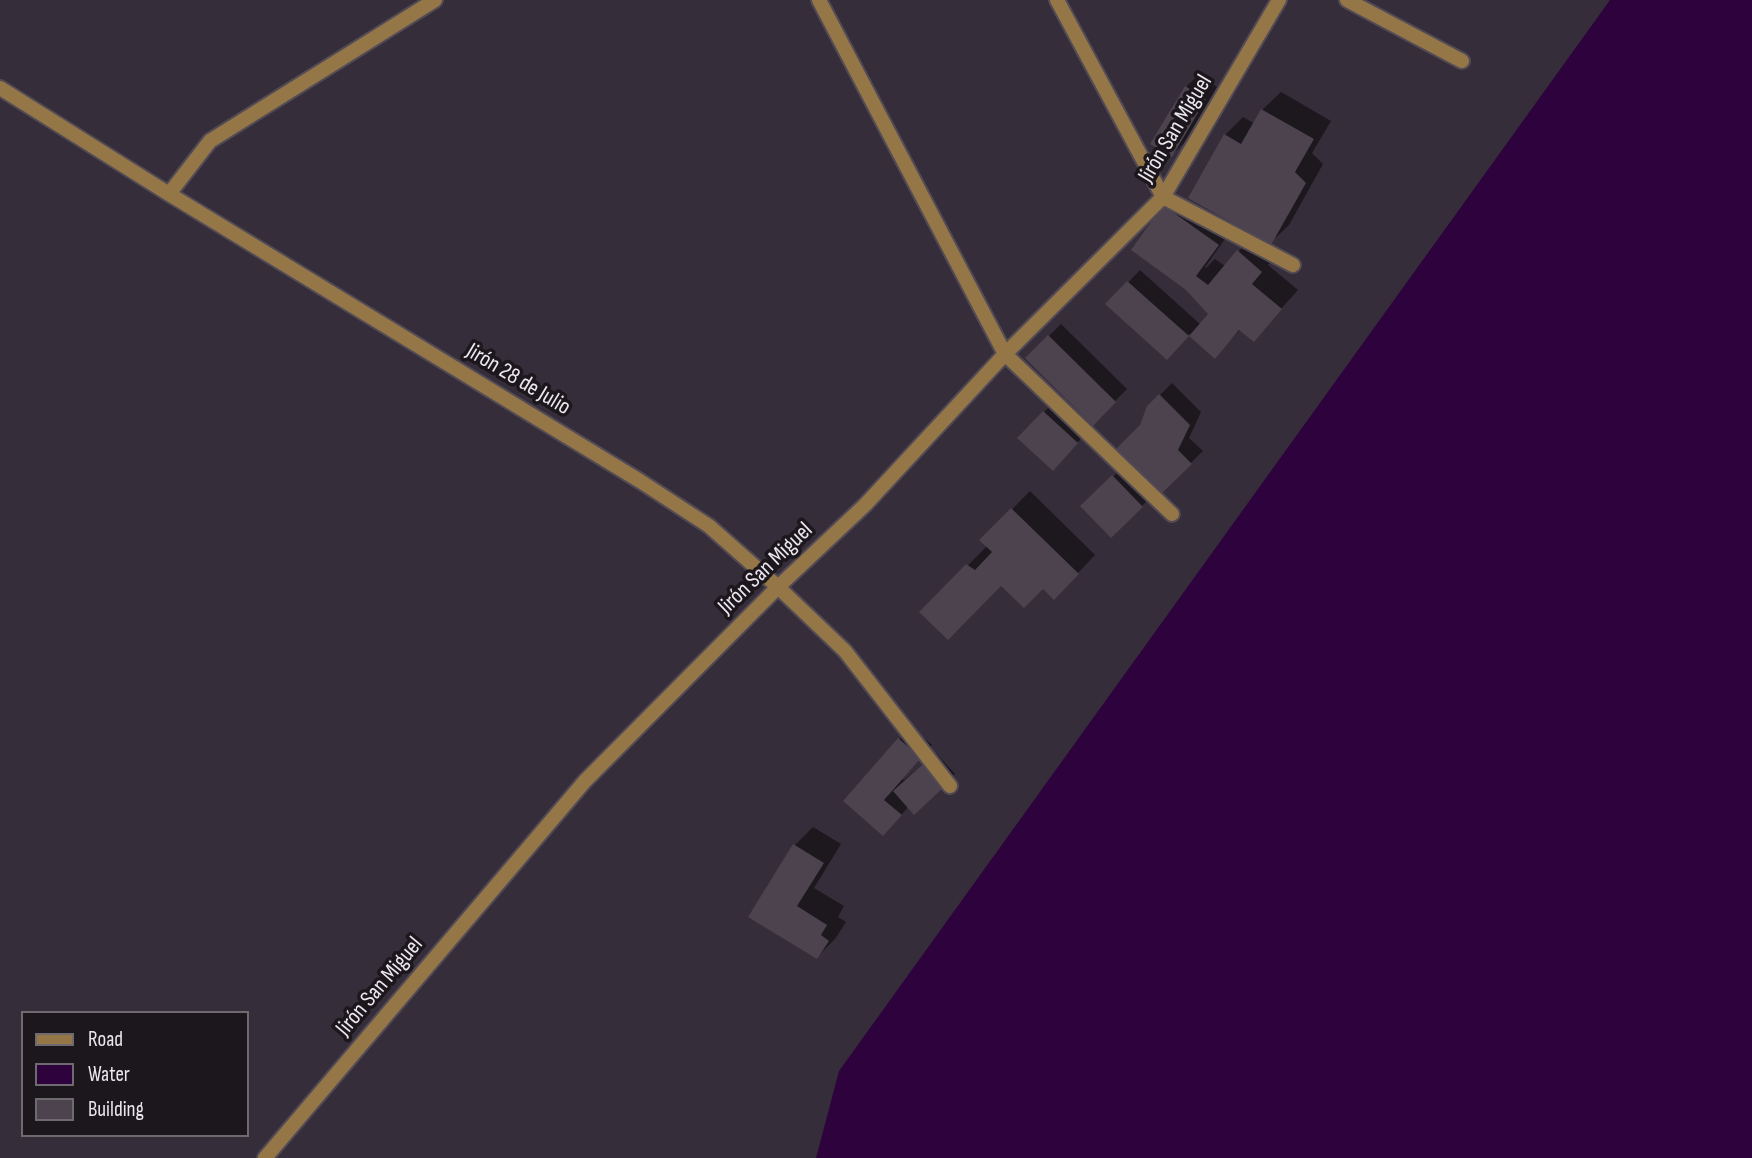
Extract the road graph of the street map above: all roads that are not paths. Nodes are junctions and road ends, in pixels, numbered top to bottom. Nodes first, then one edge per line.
1 (435, 0) edge
2 (818, 0) edge
3 (1057, 0) edge
4 (1279, 0) edge
5 (1347, 0) edge
6 (1462, 61) dead end
7 (0, 88) edge
8 (169, 194) junction
9 (1163, 197) junction
10 (1293, 265) dead end
11 (1005, 354) junction
12 (1172, 514) dead end
13 (779, 587) junction
14 (950, 786) dead end
15 (265, 1158) edge

1 - 8 street
2 - 11 street
3 - 9 street
4 - 9 street, Jirón San Miguel
5 - 6 street
7 - 8 street, Jirón 28 de Julio
8 - 13 street, Jirón 28 de Julio
9 - 10 street
9 - 11 street, Jirón San Miguel
11 - 12 street
11 - 13 street, Jirón San Miguel
13 - 14 street, Jirón 28 de Julio
13 - 15 street, Jirón San Miguel

